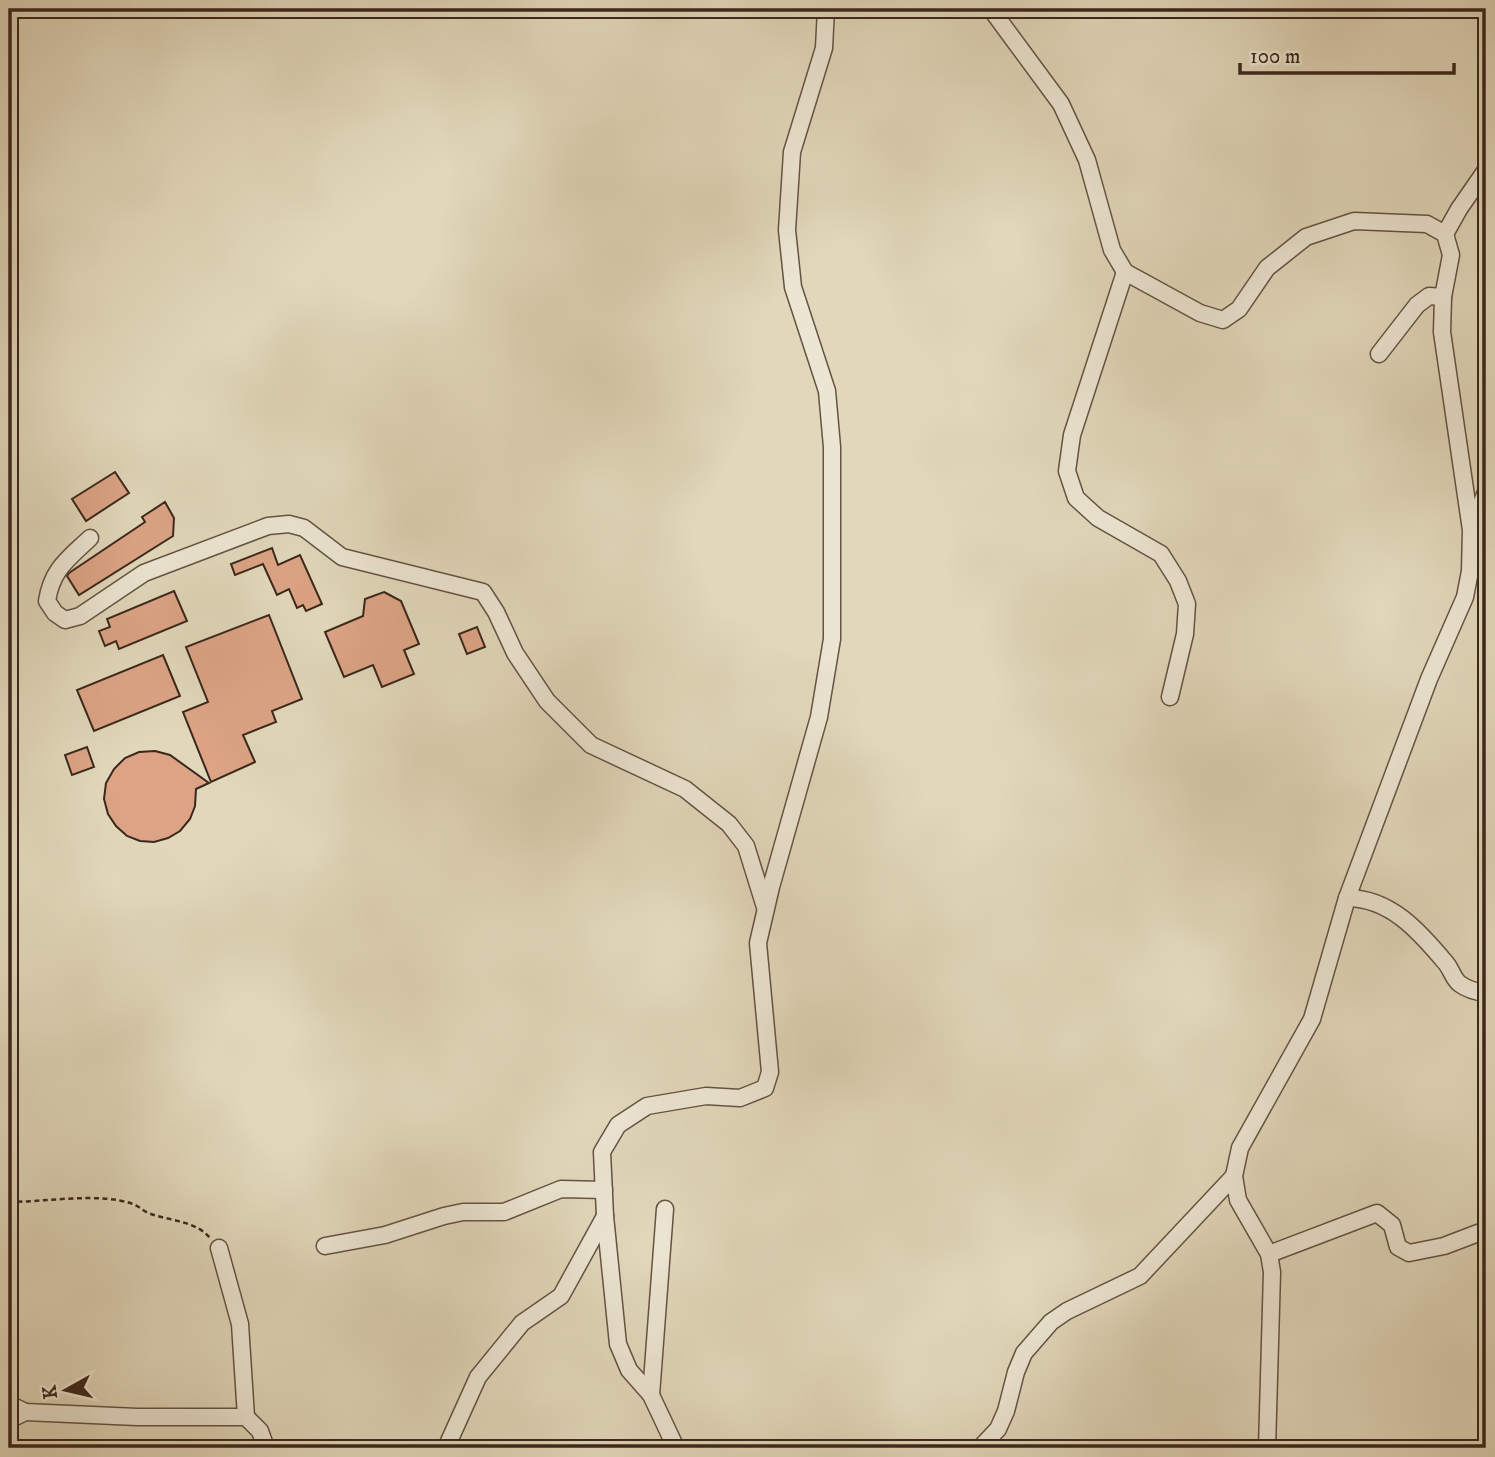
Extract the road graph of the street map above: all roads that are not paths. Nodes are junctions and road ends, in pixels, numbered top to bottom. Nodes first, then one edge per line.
1 (826, 9) edge
2 (991, 9) edge
3 (1486, 170) edge
4 (1445, 234) junction
5 (1125, 272) junction
6 (1443, 298) junction
7 (1380, 354) dead end
8 (1486, 492) edge
9 (1471, 530) junction
10 (90, 538) dead end
11 (1170, 697) dead end
12 (1347, 898) junction
13 (766, 909) junction
14 (1486, 993) edge
15 (1234, 1176) junction
16 (604, 1190) junction
17 (665, 1209) dead end
18 (605, 1216) junction
19 (1486, 1230) edge
20 (325, 1246) dead end
21 (219, 1248) road end
22 (1269, 1254) junction
23 (651, 1395) junction
24 (9, 1404) edge
25 (25, 1412) junction
26 (246, 1417) junction
27 (9, 1420) edge
28 (267, 1448) edge
29 (446, 1448) edge
30 (676, 1448) edge
31 (981, 1448) edge
32 (1268, 1448) edge

1 - 13 street
2 - 5 street
3 - 4 street
4 - 5 street
4 - 6 street
5 - 11 street
6 - 7 street
6 - 9 street
8 - 9 street
9 - 12 street
10 - 13 street
12 - 14 street
12 - 15 street
13 - 16 street
15 - 22 street
15 - 31 street
16 - 18 street
16 - 20 street
17 - 23 street
18 - 23 street
18 - 29 street
19 - 22 street
21 - 26 street
22 - 32 street
23 - 30 street
24 - 25 street
25 - 26 street
25 - 27 street
26 - 28 street

